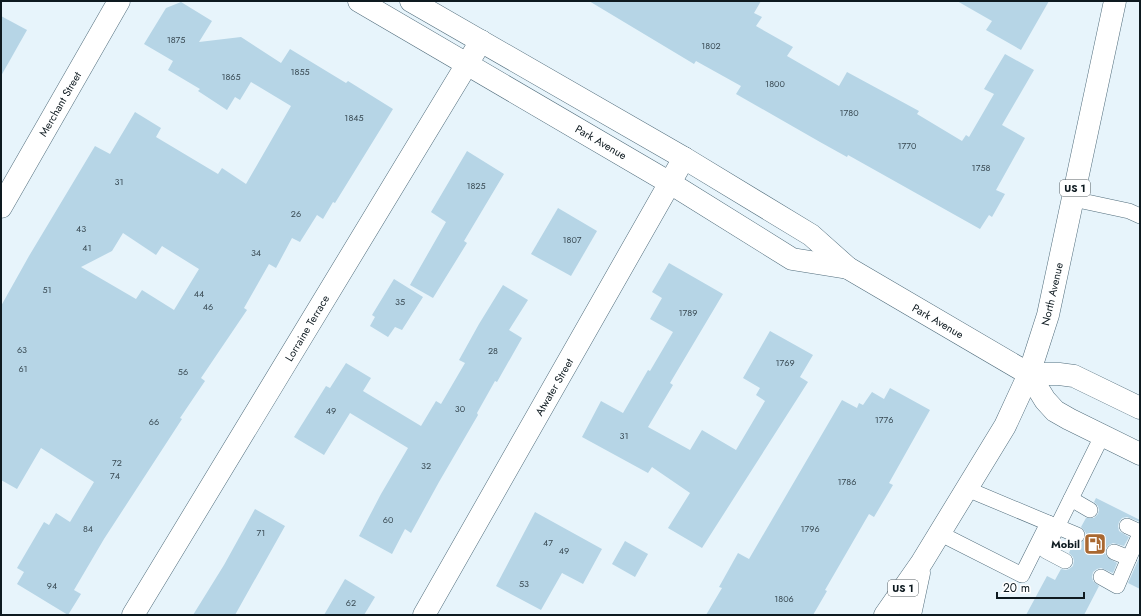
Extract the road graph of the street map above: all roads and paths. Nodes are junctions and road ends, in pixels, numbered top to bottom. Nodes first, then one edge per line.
1 (119, 1) edge
2 (359, 1) edge
3 (411, 1) edge
4 (1115, 1) edge
5 (382, 7) edge
6 (481, 41) junction
7 (467, 65) junction
8 (684, 158) junction
9 (670, 183) junction
10 (1073, 199) junction
11 (1, 207) edge
12 (1140, 216) edge
13 (848, 268) junction
14 (1029, 374) junction
15 (1140, 408) edge
16 (1102, 436) junction
17 (1140, 454) edge
18 (967, 488) junction
19 (1071, 499) junction
20 (1090, 510) dead end
21 (1052, 525) junction
22 (1136, 531) edge
23 (940, 533) junction
24 (1077, 535) dead end
25 (1114, 552) dead end
26 (1129, 558) junction
27 (1065, 561) dead end
28 (922, 562) junction
29 (1101, 578) dead end
30 (133, 615) edge
31 (424, 615) edge
32 (885, 615) edge
33 (910, 615) edge

1 - 11 main road, Merchant Street
2 - 5 main road, Park Avenue
3 - 6 main road, Park Avenue
4 - 10 main road, North Avenue / US 1
5 - 7 main road, Park Avenue
6 - 7 main road, Lorraine Terrace
6 - 8 main road, Park Avenue
7 - 9 main road, Park Avenue
7 - 30 main road, Lorraine Terrace
8 - 9 main road, Atwater Street
8 - 13 main road, Park Avenue
9 - 13 main road, Park Avenue
9 - 31 main road, Atwater Street
10 - 12 lane
10 - 14 main road, North Avenue / US 1
13 - 14 main road, Park Avenue
14 - 15 main road
14 - 16 main road, Park Avenue
14 - 18 main road, North Avenue / US 1
16 - 17 main road, Park Avenue
16 - 19 lane
18 - 21 lane
18 - 23 main road, North Avenue / US 1
19 - 20 lane
19 - 21 lane
21 - 23 lane
21 - 24 lane
21 - 27 lane
22 - 26 lane
23 - 28 main road, North Avenue / US 1
25 - 26 lane
26 - 29 lane
28 - 32 main road, North Avenue / US 1
28 - 33 main road, North Avenue / US 1

